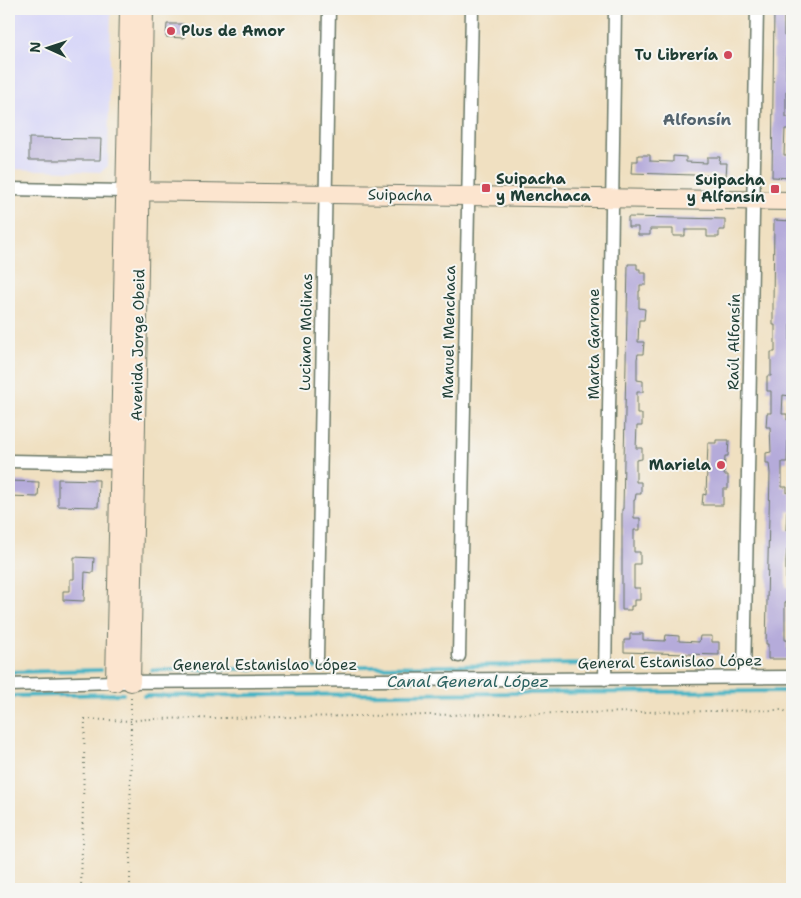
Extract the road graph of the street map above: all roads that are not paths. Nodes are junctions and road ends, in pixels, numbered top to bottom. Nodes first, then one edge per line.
1 (129, 9) edge
2 (144, 9) edge
3 (329, 9) edge
4 (472, 9) edge
5 (615, 9) edge
6 (757, 9) edge
7 (9, 188) edge
8 (133, 191) junction
9 (325, 194) junction
10 (468, 196) junction
11 (612, 198) junction
12 (753, 200) junction
13 (792, 201) edge
14 (9, 460) edge
15 (128, 463) junction
16 (459, 656) dead end
17 (316, 657) dead end
18 (744, 676) junction
19 (792, 677) edge
20 (605, 679) junction
21 (123, 682) junction
22 (9, 685) edge

1 - 8 main road, Avenida Jorge Obeid
2 - 8 main road, Avenida Jorge Obeid
3 - 9 street, Luciano Molinas
4 - 10 street, Manuel Menchaca
5 - 11 street, Marta Garrone
6 - 12 street, Raúl Alfonsín
7 - 8 street, Suipacha
8 - 9 main road, Suipacha
8 - 15 main road, Avenida Jorge Obeid
9 - 10 main road, Suipacha
9 - 17 street, Luciano Molinas
10 - 11 main road, Suipacha
10 - 16 street, Manuel Menchaca
11 - 12 main road, Suipacha
11 - 20 street, Marta Garrone
12 - 13 main road, Suipacha
12 - 18 street, Raúl Alfonsín
14 - 15 street
15 - 21 main road, Avenida Jorge Obeid
18 - 19 street, General Estanislao López
18 - 20 street, General Estanislao López
20 - 21 street, General Estanislao López
21 - 22 street, General Estanislao López

